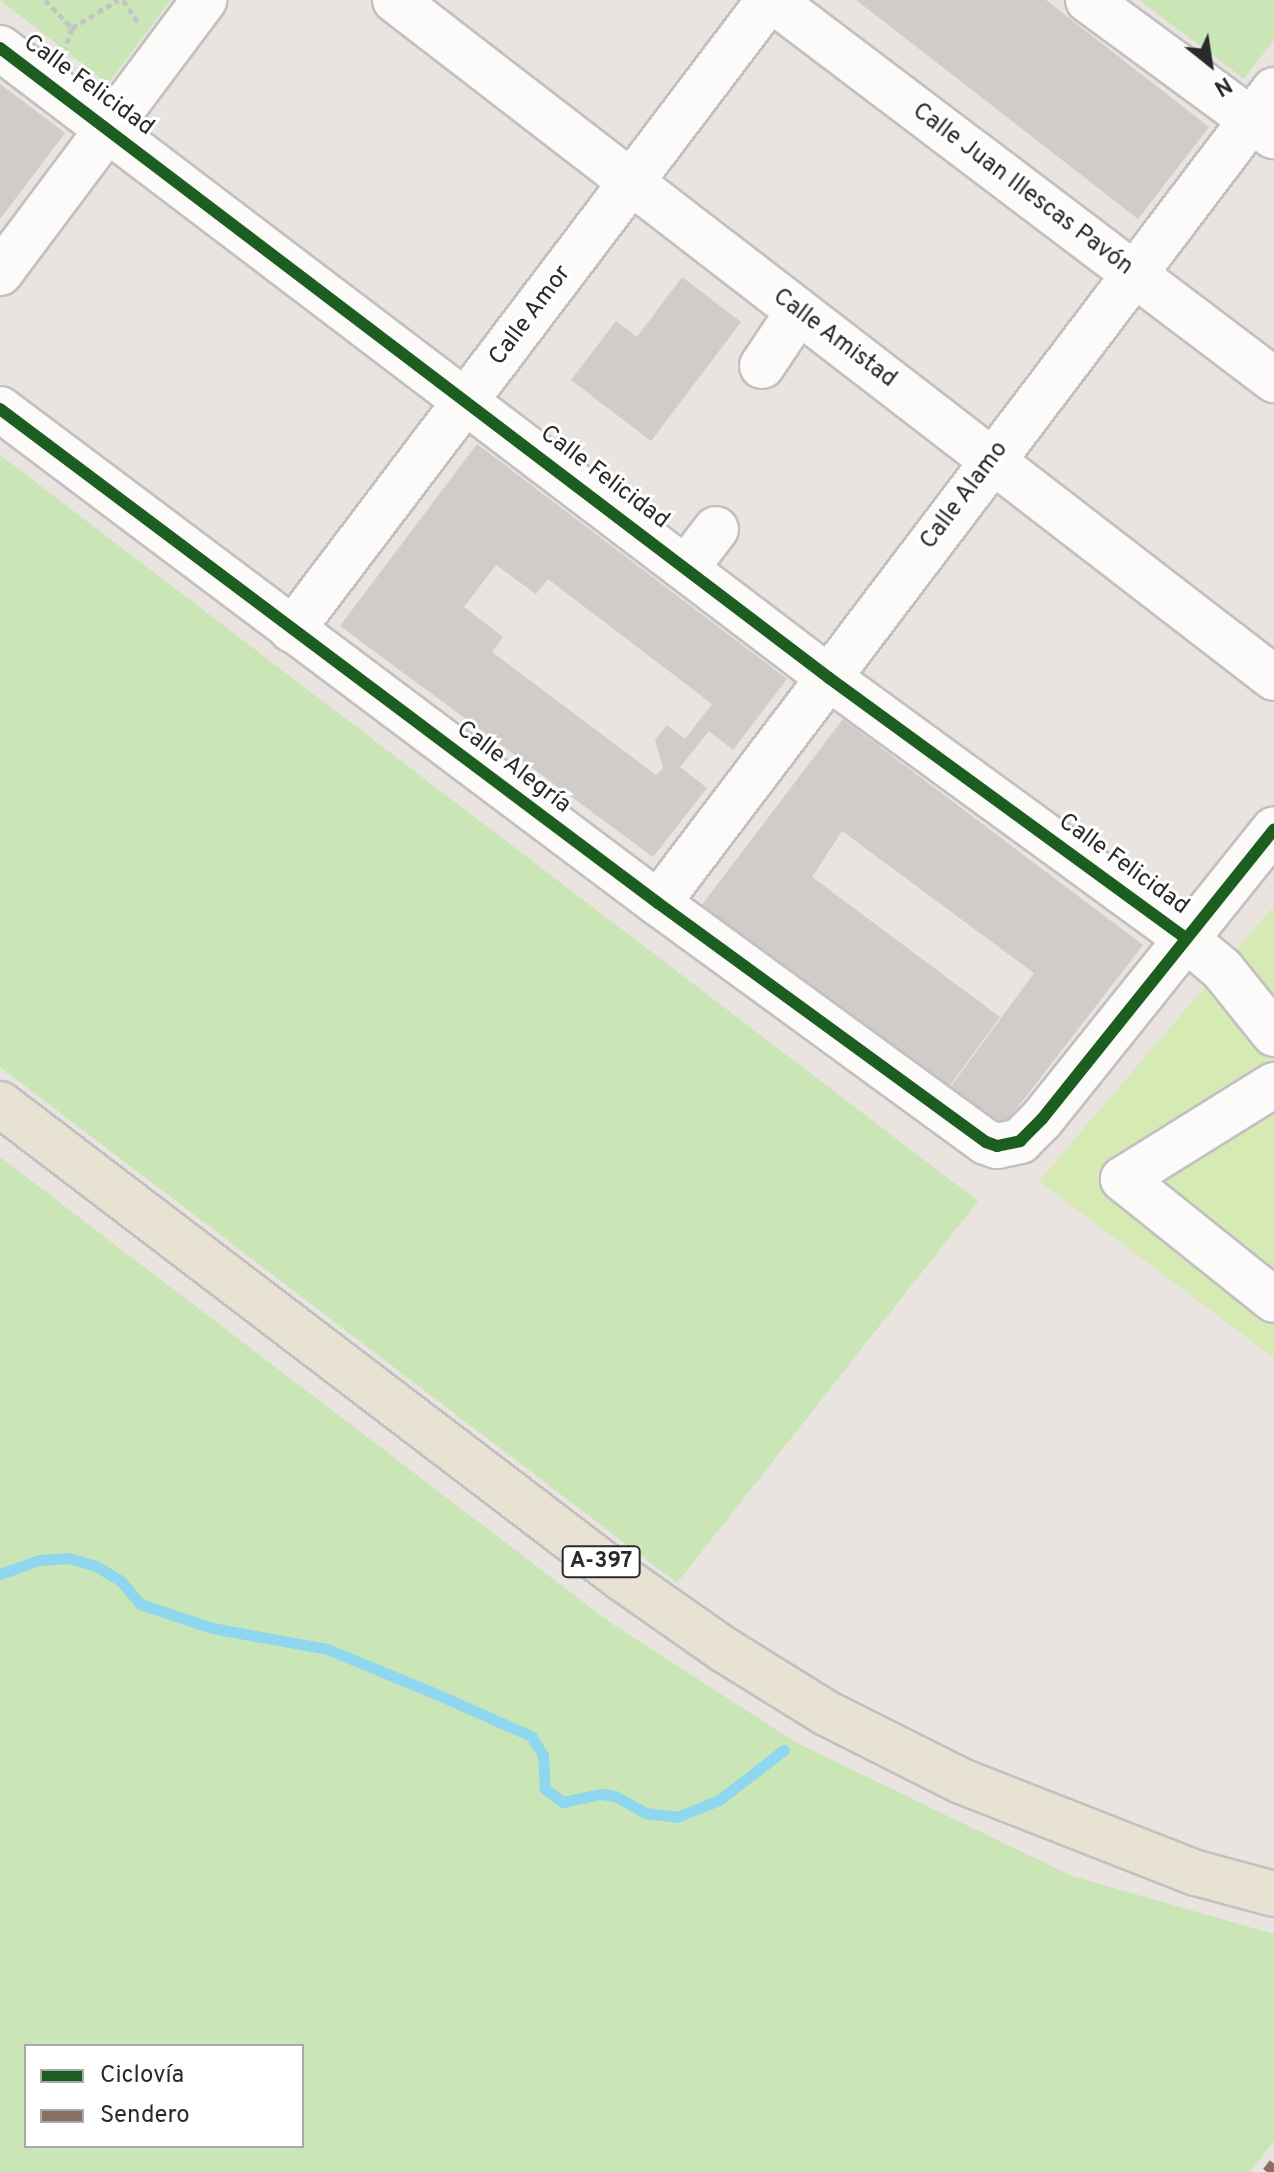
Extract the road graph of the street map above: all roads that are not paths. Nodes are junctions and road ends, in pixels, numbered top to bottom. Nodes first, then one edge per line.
1 (204, 0) edge
2 (395, 0) edge
3 (770, 0) edge
4 (1088, 0) edge
5 (0, 48) edge
6 (1266, 116) edge
7 (108, 127) junction
8 (632, 184) junction
9 (0, 273) edge
10 (1133, 275) junction
11 (798, 312) junction
12 (762, 366) dead end
13 (1274, 380) edge
14 (466, 401) junction
15 (0, 409) edge
16 (992, 460) junction
17 (716, 529) dead end
18 (686, 568) junction
19 (292, 630) junction
20 (829, 678) junction
21 (1274, 678) edge
22 (1274, 829) edge
23 (658, 903) junction
24 (1185, 938) junction
25 (1274, 1034) edge
26 (1274, 1085) edge
27 (0, 1104) edge
28 (1274, 1300) edge
29 (1274, 1894) edge

1 - 7 street
2 - 8 street, Calle Amistad
3 - 8 street, Calle Amor
3 - 10 street, Calle Juan Illescas Pavón
4 - 6 street
5 - 7 street, Calle Felicidad
6 - 10 street, Calle Alamo
7 - 9 street
7 - 14 street, Calle Felicidad
8 - 11 street, Calle Amistad
8 - 14 street, Calle Amor
10 - 13 street, Calle Juan Illescas Pavón
10 - 16 street, Calle Alamo
11 - 12 street
11 - 16 street, Calle Amistad
14 - 18 street, Calle Felicidad
14 - 19 street, Calle Amor
15 - 19 street, Calle Alegría
16 - 20 street, Calle Alamo
16 - 21 street, Calle Amistad
17 - 18 street
18 - 20 street, Calle Felicidad
19 - 23 street, Calle Alegría
20 - 23 street, Calle Alamo
20 - 24 street, Calle Felicidad
22 - 24 street
23 - 24 street, Calle Alegría
24 - 25 street, Calle Felicidad
26 - 28 street
27 - 29 main road, A-397

